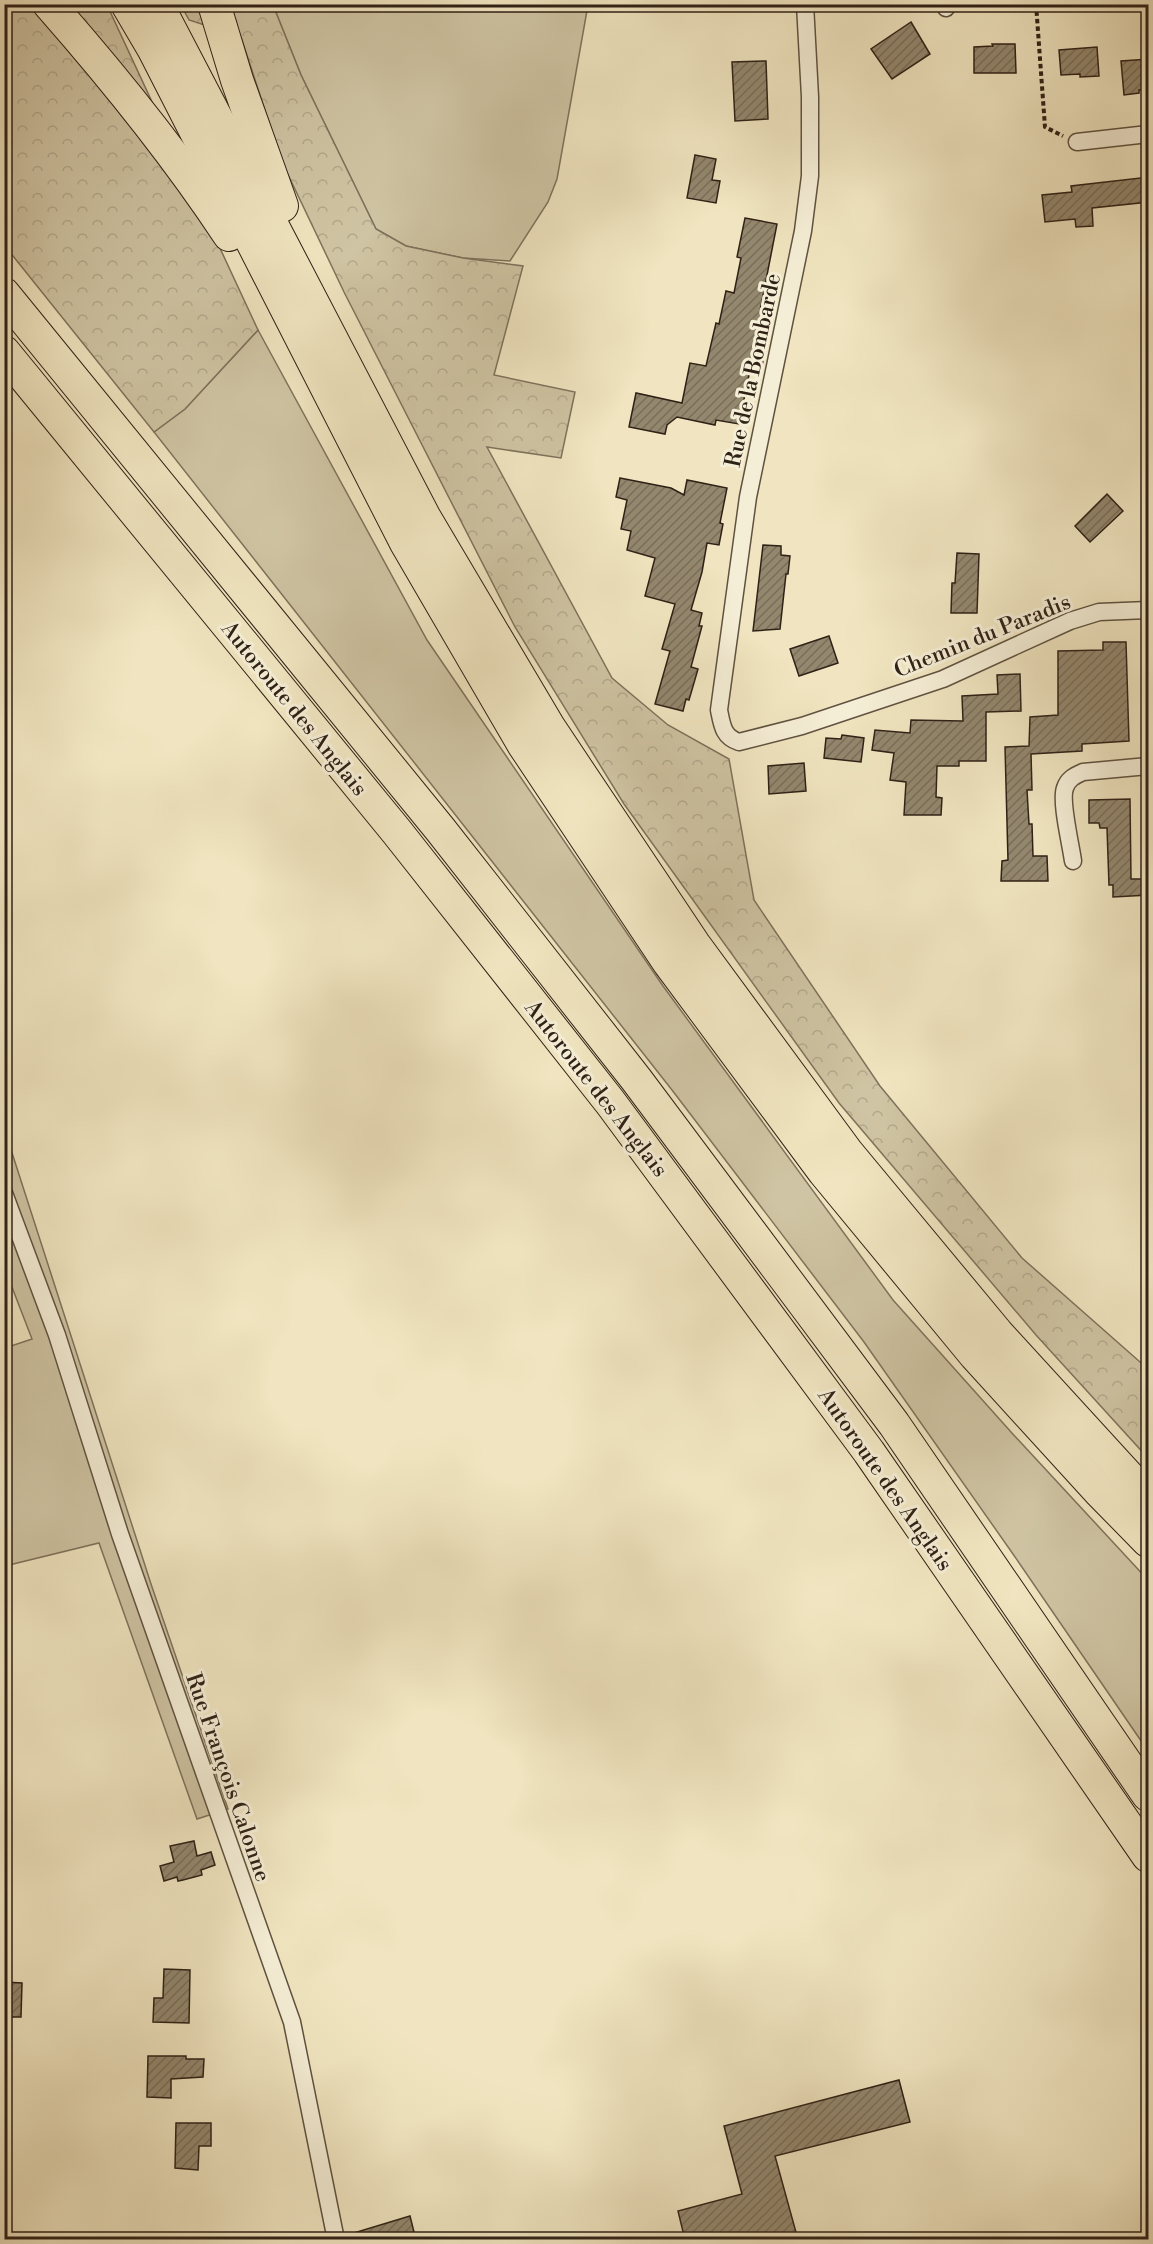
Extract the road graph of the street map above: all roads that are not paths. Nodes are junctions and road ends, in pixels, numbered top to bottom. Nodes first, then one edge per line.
1 (49, 4) edge
2 (127, 4) edge
3 (157, 4) edge
4 (214, 4) edge
5 (805, 4) edge
6 (1149, 134) edge
7 (1077, 142) road end
8 (4, 294) edge
9 (294, 294) junction
10 (4, 352) edge
11 (1149, 610) edge
12 (732, 740) joint
13 (1149, 766) edge
14 (1073, 861) dead end
15 (4, 1193) edge
16 (1149, 1498) edge
17 (1149, 1541) edge
18 (1149, 1795) edge
19 (1149, 1856) edge
20 (336, 2240) edge

1 - 9 highway
2 - 9 highway
3 - 9 highway
4 - 9 highway
5 - 12 street, Rue de la Bombarde
6 - 7 street
8 - 18 highway, Autoroute des Anglais
9 - 16 highway
9 - 17 highway
10 - 19 highway, Autoroute des Anglais
11 - 12 street, Chemin du Paradis
13 - 14 street
15 - 20 street, Rue François Calonne

